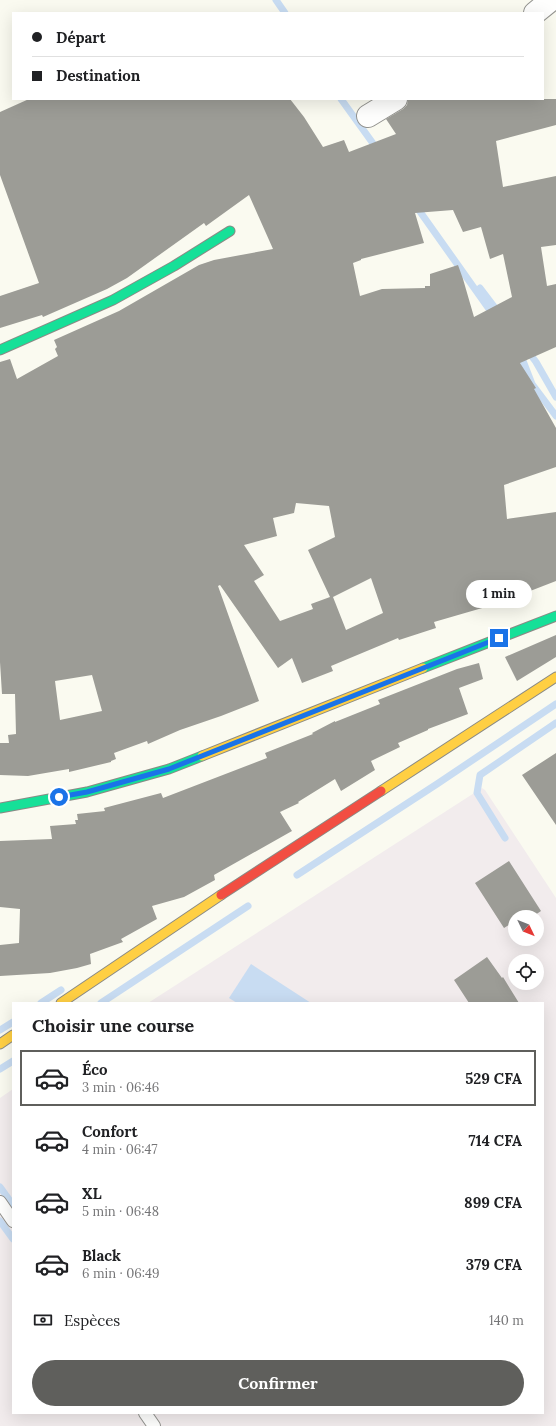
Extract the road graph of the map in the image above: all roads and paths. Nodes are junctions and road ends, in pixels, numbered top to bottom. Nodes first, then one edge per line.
1 (551, 0) edge
2 (536, 12) edge
3 (394, 100) edge
4 (368, 116) dead end
5 (230, 231) dead end
6 (0, 350) edge
7 (556, 616) edge
8 (556, 677) edge
9 (0, 808) edge
10 (62, 1002) edge
11 (12, 1036) edge
12 (0, 1044) edge
13 (0, 1202) edge
14 (12, 1220) edge
15 (146, 1414) edge
16 (154, 1426) edge

1 - 2 street
3 - 4 street
5 - 6 street
7 - 9 street
8 - 10 street
11 - 12 street
13 - 14 lane
15 - 16 lane

